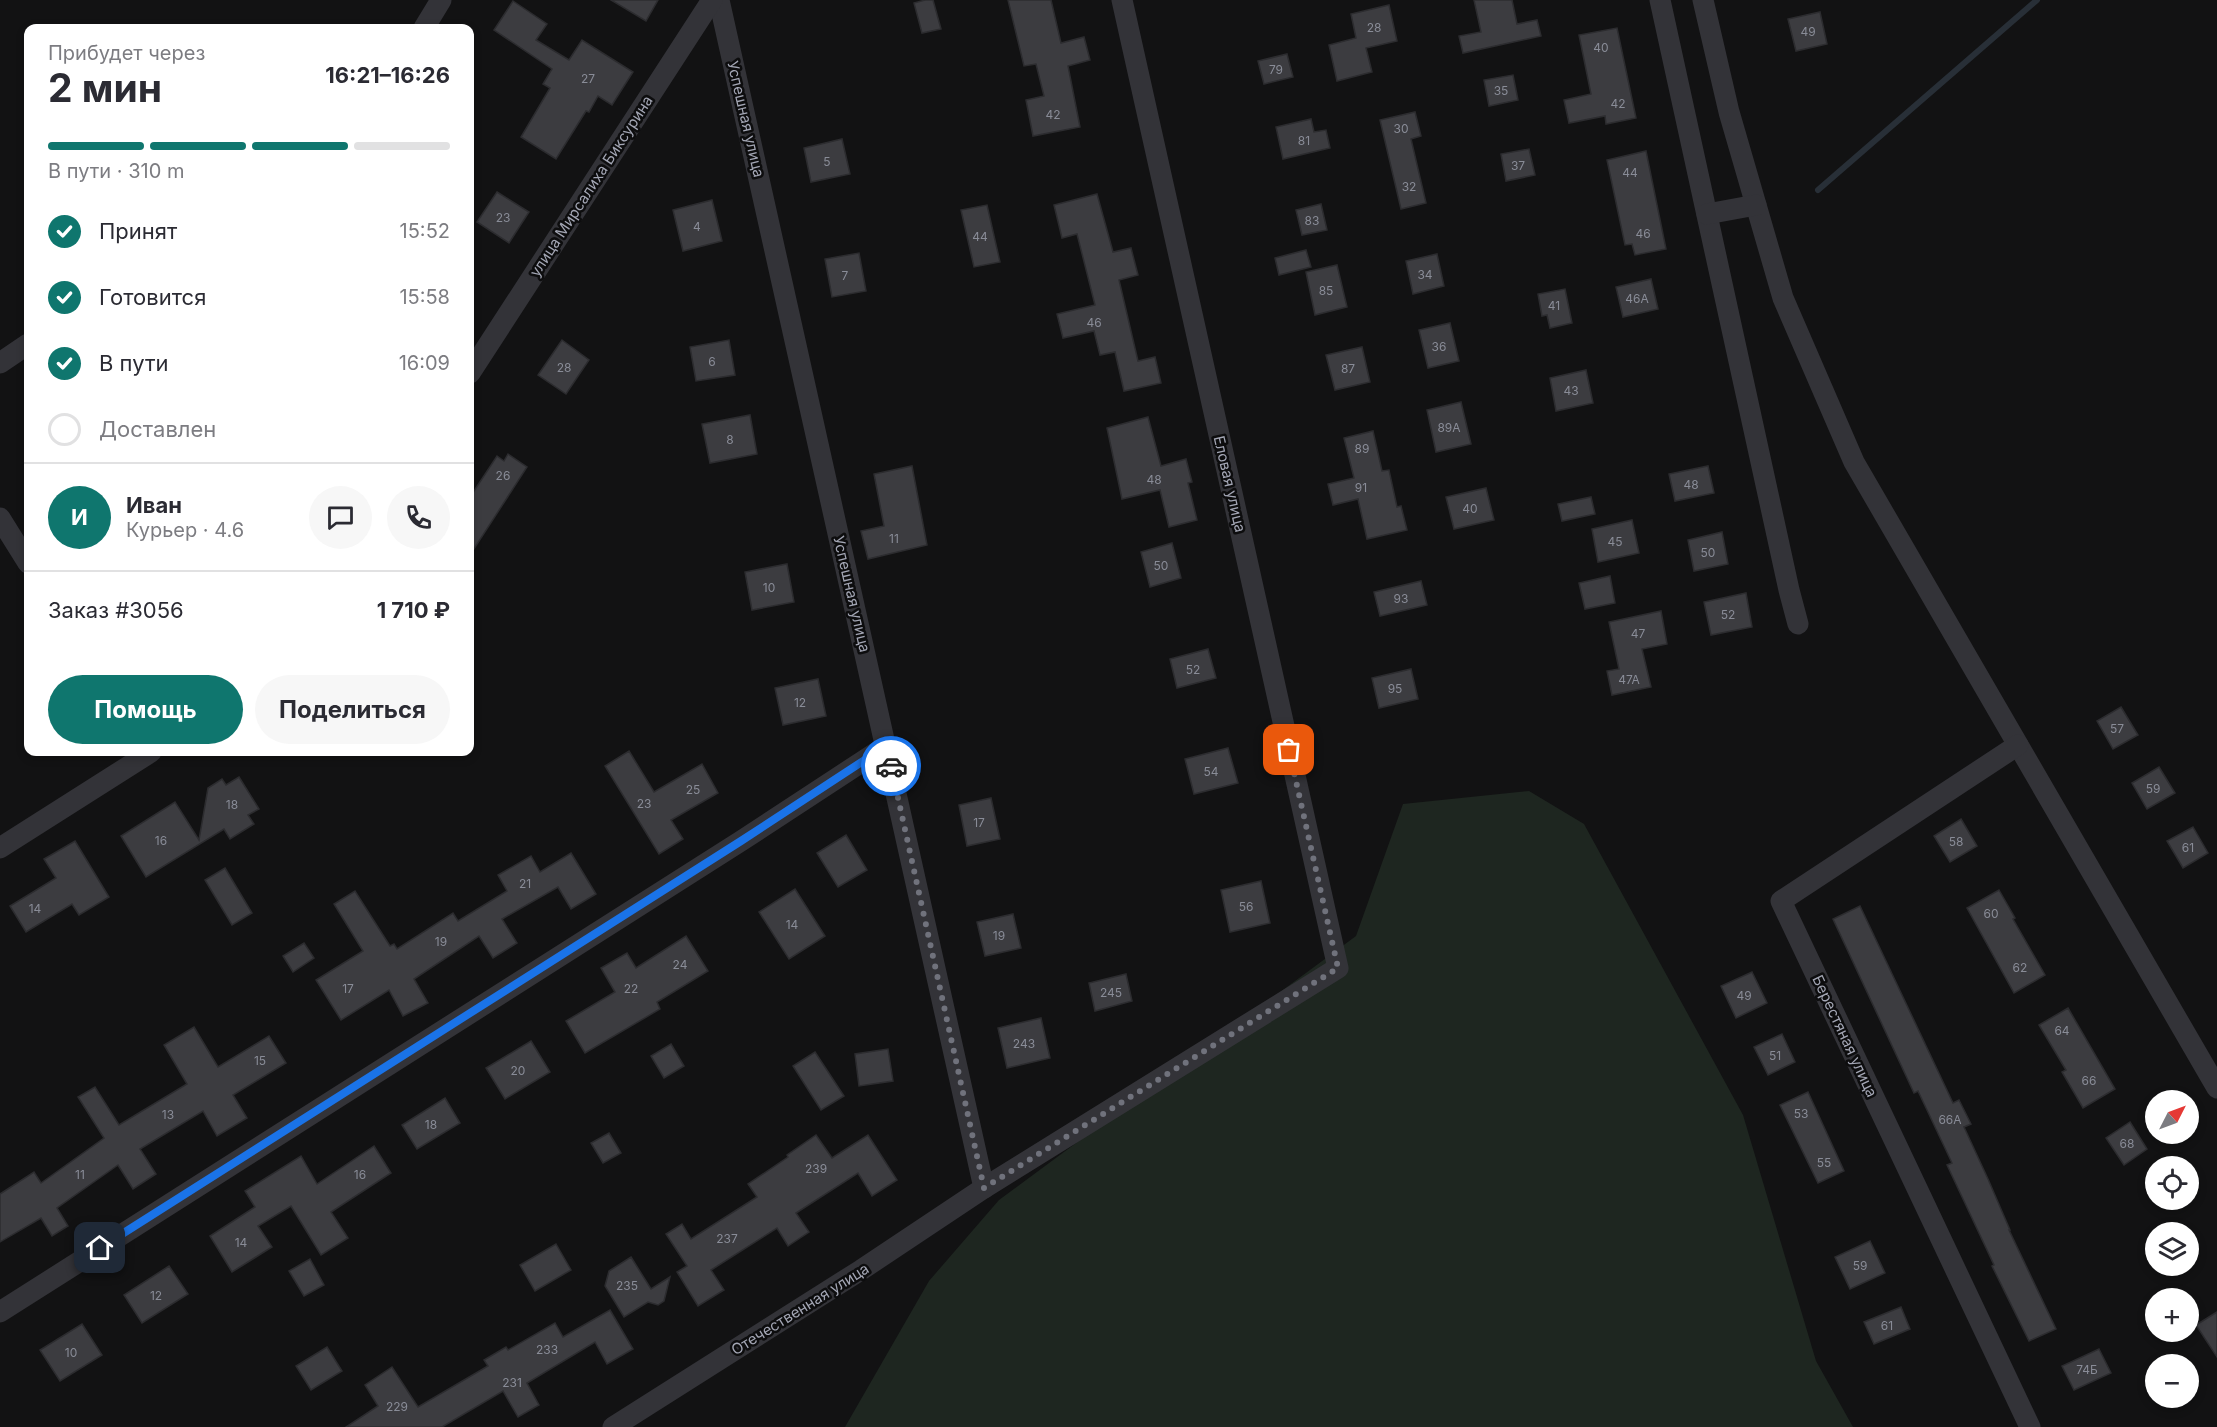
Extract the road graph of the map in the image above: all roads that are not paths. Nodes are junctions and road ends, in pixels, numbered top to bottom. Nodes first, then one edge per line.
1 (441, 0) edge
2 (712, 0) edge
3 (719, 0) edge
4 (1122, 0) edge
5 (1660, 0) edge
6 (1703, 0) edge
7 (426, 24) edge
8 (1756, 205) junction
9 (1707, 214) junction
10 (24, 347) edge
11 (0, 363) edge
12 (474, 367) edge
13 (0, 518) edge
14 (24, 557) edge
15 (1798, 624) dead end
16 (2018, 745) junction
17 (886, 746) junction
18 (143, 756) edge
19 (0, 848) edge
20 (1338, 968) joint
21 (2217, 1088) edge
22 (984, 1188) junction
23 (0, 1312) edge
24 (613, 1427) edge
25 (2030, 1427) edge

1 - 7 street
2 - 12 street, улица Мирсалиха Биксурина
3 - 17 street, Успешная улица
4 - 20 street, Еловая улица
5 - 9 street
6 - 8 street
8 - 9 street
8 - 16 street
9 - 15 street
10 - 11 street
13 - 14 street
16 - 21 street
16 - 25 street, Берестяная улица
17 - 22 street, Успешная улица
17 - 23 street
18 - 19 street
20 - 22 street, Отечественная улица
22 - 24 street, Отечественная улица

